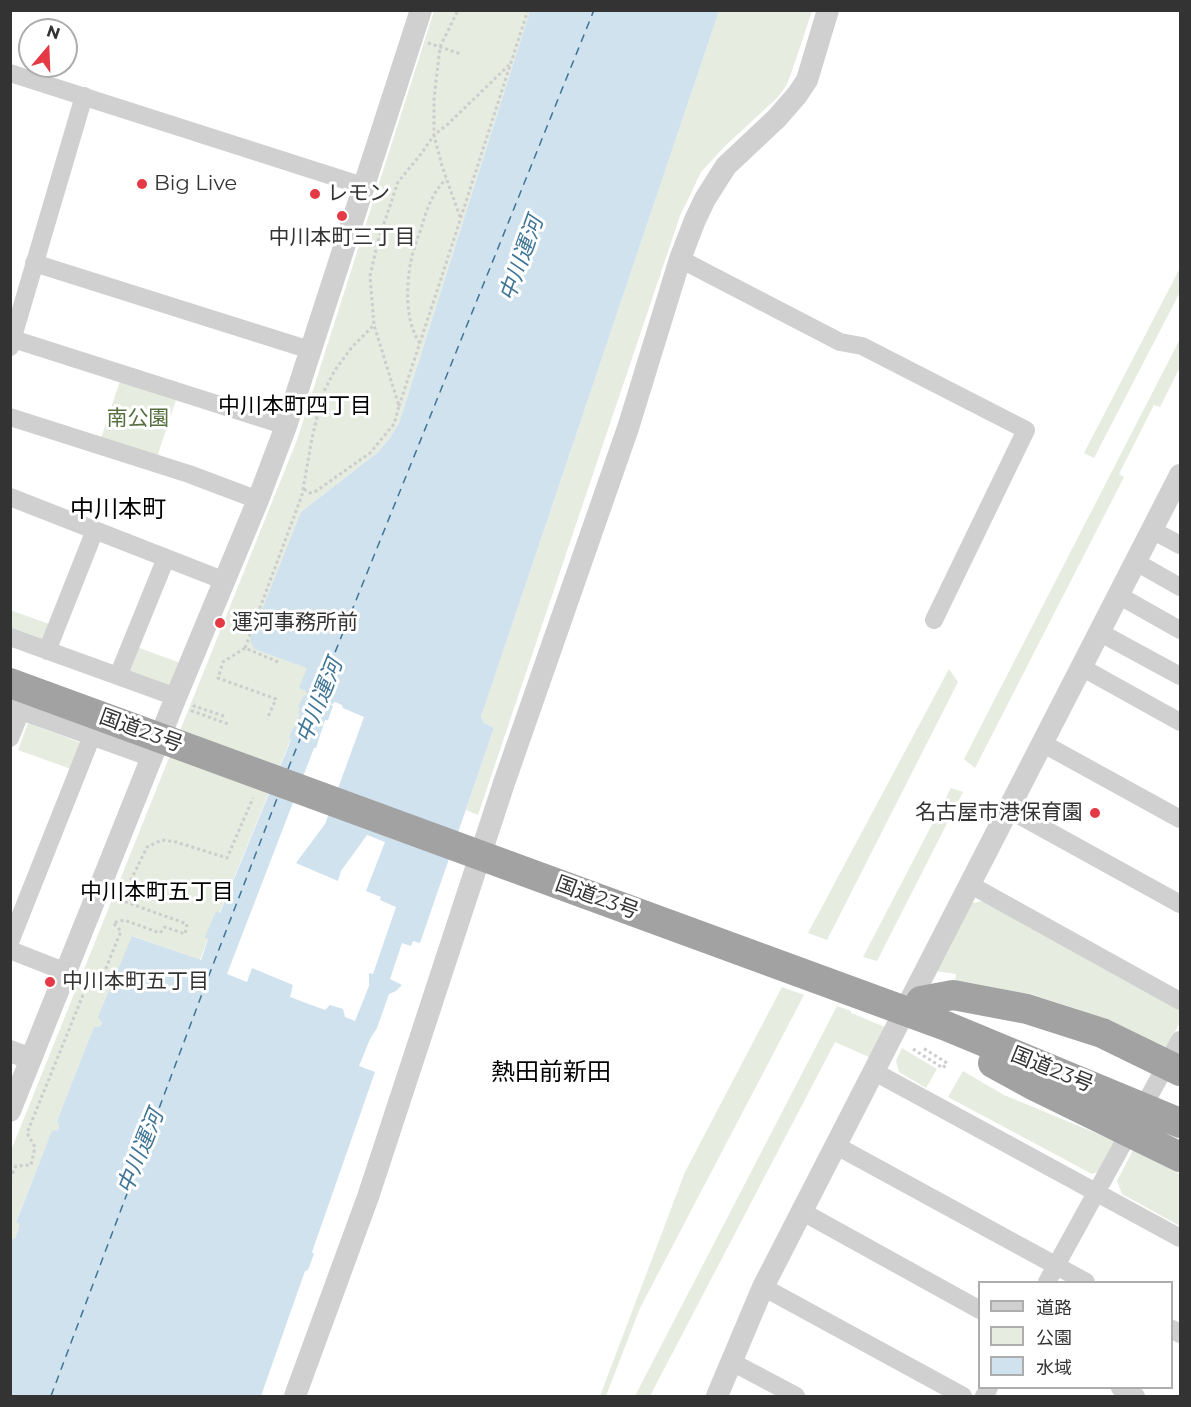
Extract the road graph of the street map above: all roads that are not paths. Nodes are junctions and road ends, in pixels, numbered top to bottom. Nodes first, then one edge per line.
1 (420, 10) edge
2 (828, 10) edge
3 (10, 73) edge
4 (84, 96) junction
5 (363, 186) junction
6 (680, 259) junction
7 (34, 263) junction
8 (16, 305) edge
9 (12, 343) edge
10 (310, 350) junction
11 (10, 417) edge
12 (286, 426) junction
13 (1177, 490) edge
14 (258, 500) junction
15 (13, 504) edge
16 (95, 530) junction
17 (1152, 530) junction
18 (1180, 545) edge
19 (166, 558) junction
20 (1136, 562) junction
21 (225, 581) junction
22 (1180, 587) edge
23 (1118, 595) junction
24 (934, 620) dead end
25 (1180, 630) edge
26 (1099, 632) junction
27 (10, 637) edge
28 (47, 651) junction
29 (10, 664) edge
30 (1082, 667) junction
31 (118, 676) junction
32 (1180, 676) edge
33 (10, 683) edge
34 (176, 697) junction
35 (16, 709) edge
36 (1180, 722) edge
37 (92, 736) junction
38 (10, 738) edge
39 (1042, 743) junction
40 (152, 758) junction
41 (1008, 809) junction
42 (1180, 819) edge
43 (969, 884) junction
44 (1180, 904) edge
45 (10, 942) edge
46 (10, 950) edge
47 (66, 972) junction
48 (1180, 1001) edge
49 (924, 1010) junction
50 (1180, 1040) edge
51 (21, 1055) edge
52 (873, 1071) junction
53 (1180, 1071) edge
54 (1180, 1103) edge
55 (10, 1111) edge
56 (1180, 1123) edge
57 (836, 1144) junction
58 (1180, 1157) edge
59 (1096, 1193) junction
60 (801, 1211) junction
61 (1180, 1238) edge
62 (1056, 1266) junction
63 (1048, 1281) edge
64 (1084, 1281) edge
65 (763, 1287) junction
66 (978, 1309) edge
67 (732, 1362) junction
68 (1122, 1389) edge
69 (295, 1396) edge
70 (717, 1396) edge
71 (796, 1396) edge
72 (963, 1396) edge
73 (1136, 1396) edge

1 - 5 street
2 - 6 street
3 - 4 street
4 - 5 street
4 - 7 street
5 - 10 street
6 - 24 street
6 - 69 street
7 - 8 street
7 - 10 street
8 - 9 street
9 - 12 street
10 - 12 street
11 - 14 street
12 - 14 street
13 - 17 street
14 - 21 street
15 - 16 street
16 - 19 street
16 - 28 street
17 - 18 street
17 - 20 street
19 - 21 street
19 - 31 street
20 - 22 street
20 - 23 street
21 - 34 street
23 - 25 street
23 - 26 street
26 - 30 street
26 - 32 street
27 - 28 street
28 - 31 street
29 - 49 highway, 国道23号
30 - 36 street
30 - 39 street
31 - 34 street
33 - 49 highway, 国道23号, bridge
34 - 40 street
35 - 37 street
35 - 38 street
37 - 40 street
37 - 45 street
39 - 41 street
39 - 42 street
40 - 47 street
41 - 43 street
41 - 44 street
43 - 48 street
43 - 52 street
46 - 47 street
47 - 51 street
49 - 53 highway, bridge
49 - 54 highway, 国道23号
49 - 56 highway, 国道23号, bridge
49 - 58 highway, bridge
50 - 59 street
51 - 55 street
52 - 57 street
52 - 59 street
57 - 60 street
57 - 62 street
59 - 61 street
59 - 62 street
60 - 65 street
60 - 66 street
62 - 63 street
62 - 64 street
65 - 67 street
65 - 72 street
67 - 70 street
67 - 71 street
68 - 73 street

